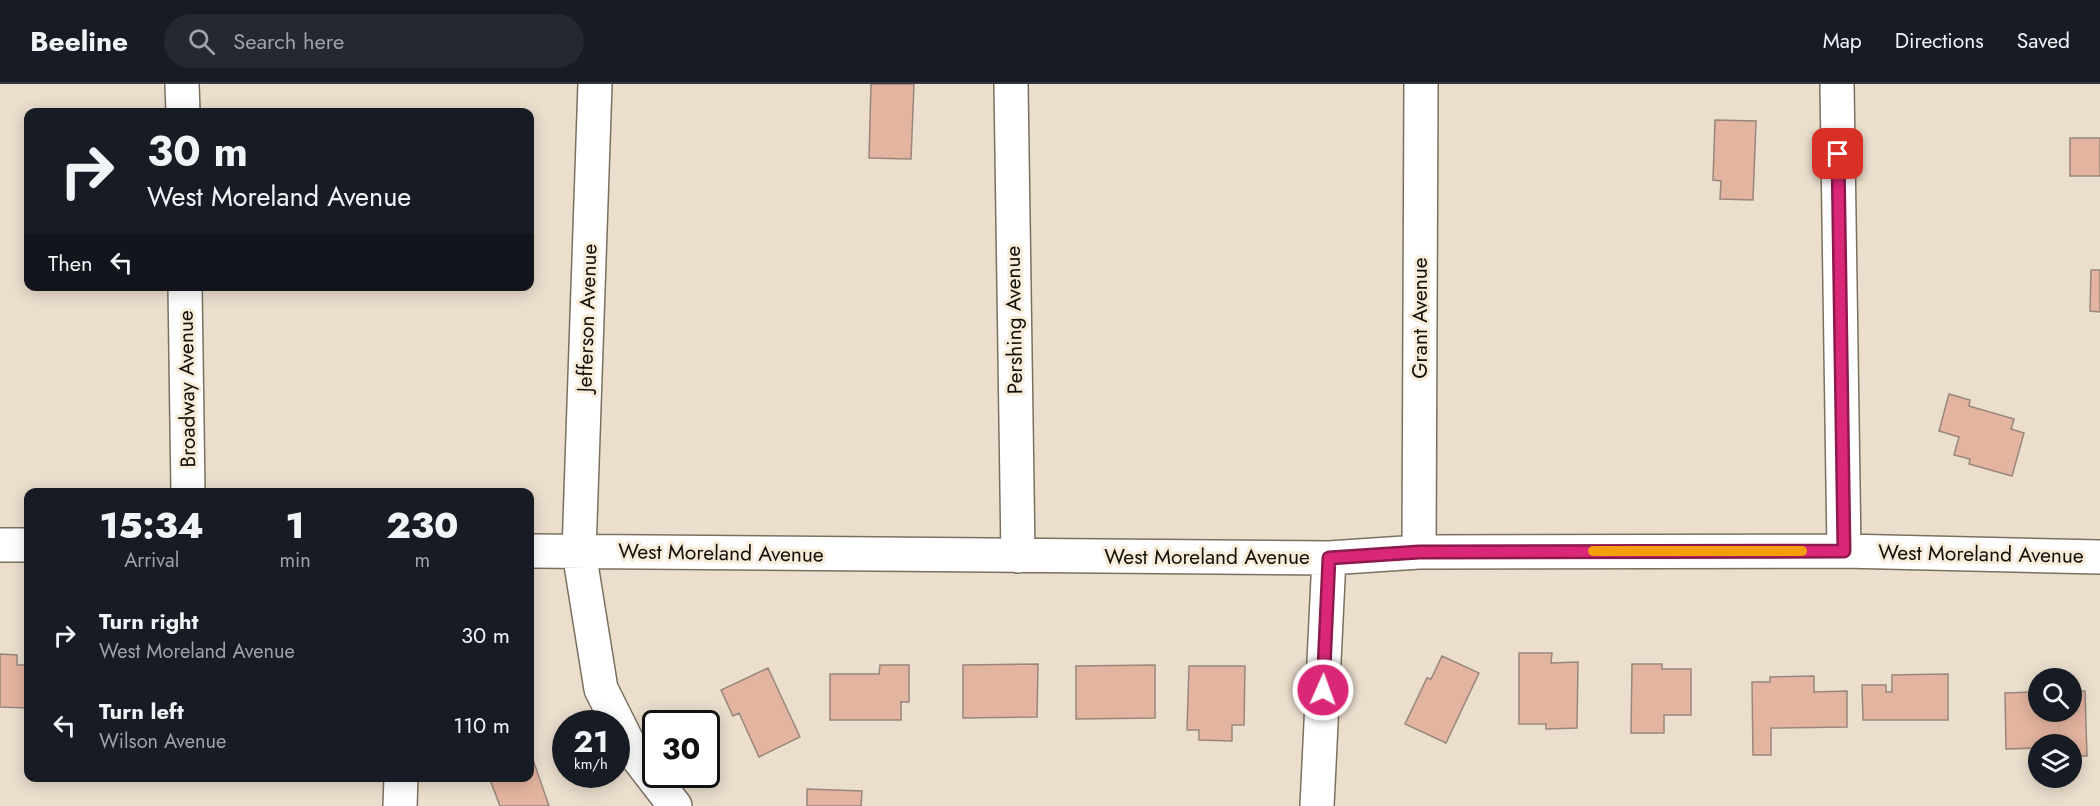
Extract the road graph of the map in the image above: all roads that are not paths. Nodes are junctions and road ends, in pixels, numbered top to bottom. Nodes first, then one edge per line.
1 (182, 84) edge
2 (595, 84) edge
3 (1011, 84) edge
4 (1421, 84) edge
5 (1837, 84) edge
6 (183, 108) edge
7 (185, 291) edge
8 (188, 488) edge
9 (24, 545) edge
10 (0, 546) edge
11 (534, 551) edge
12 (1844, 551) junction
13 (579, 552) junction
14 (1419, 552) junction
15 (1018, 556) junction
16 (2100, 557) edge
17 (1329, 558) junction
18 (401, 782) edge
19 (400, 806) edge
20 (675, 806) edge
21 (1317, 806) edge

1 - 6 street
2 - 13 street, Jefferson Avenue
3 - 15 street, Pershing Avenue
4 - 14 street, Grant Avenue
5 - 12 street
7 - 8 street, Broadway Avenue
9 - 10 street
11 - 13 street, West Moreland Avenue
12 - 14 street, West Moreland Avenue
12 - 16 street, West Moreland Avenue
13 - 15 street, West Moreland Avenue
13 - 20 street, Jefferson Avenue
14 - 17 street, West Moreland Avenue
15 - 17 street, West Moreland Avenue
17 - 21 street
18 - 19 street

